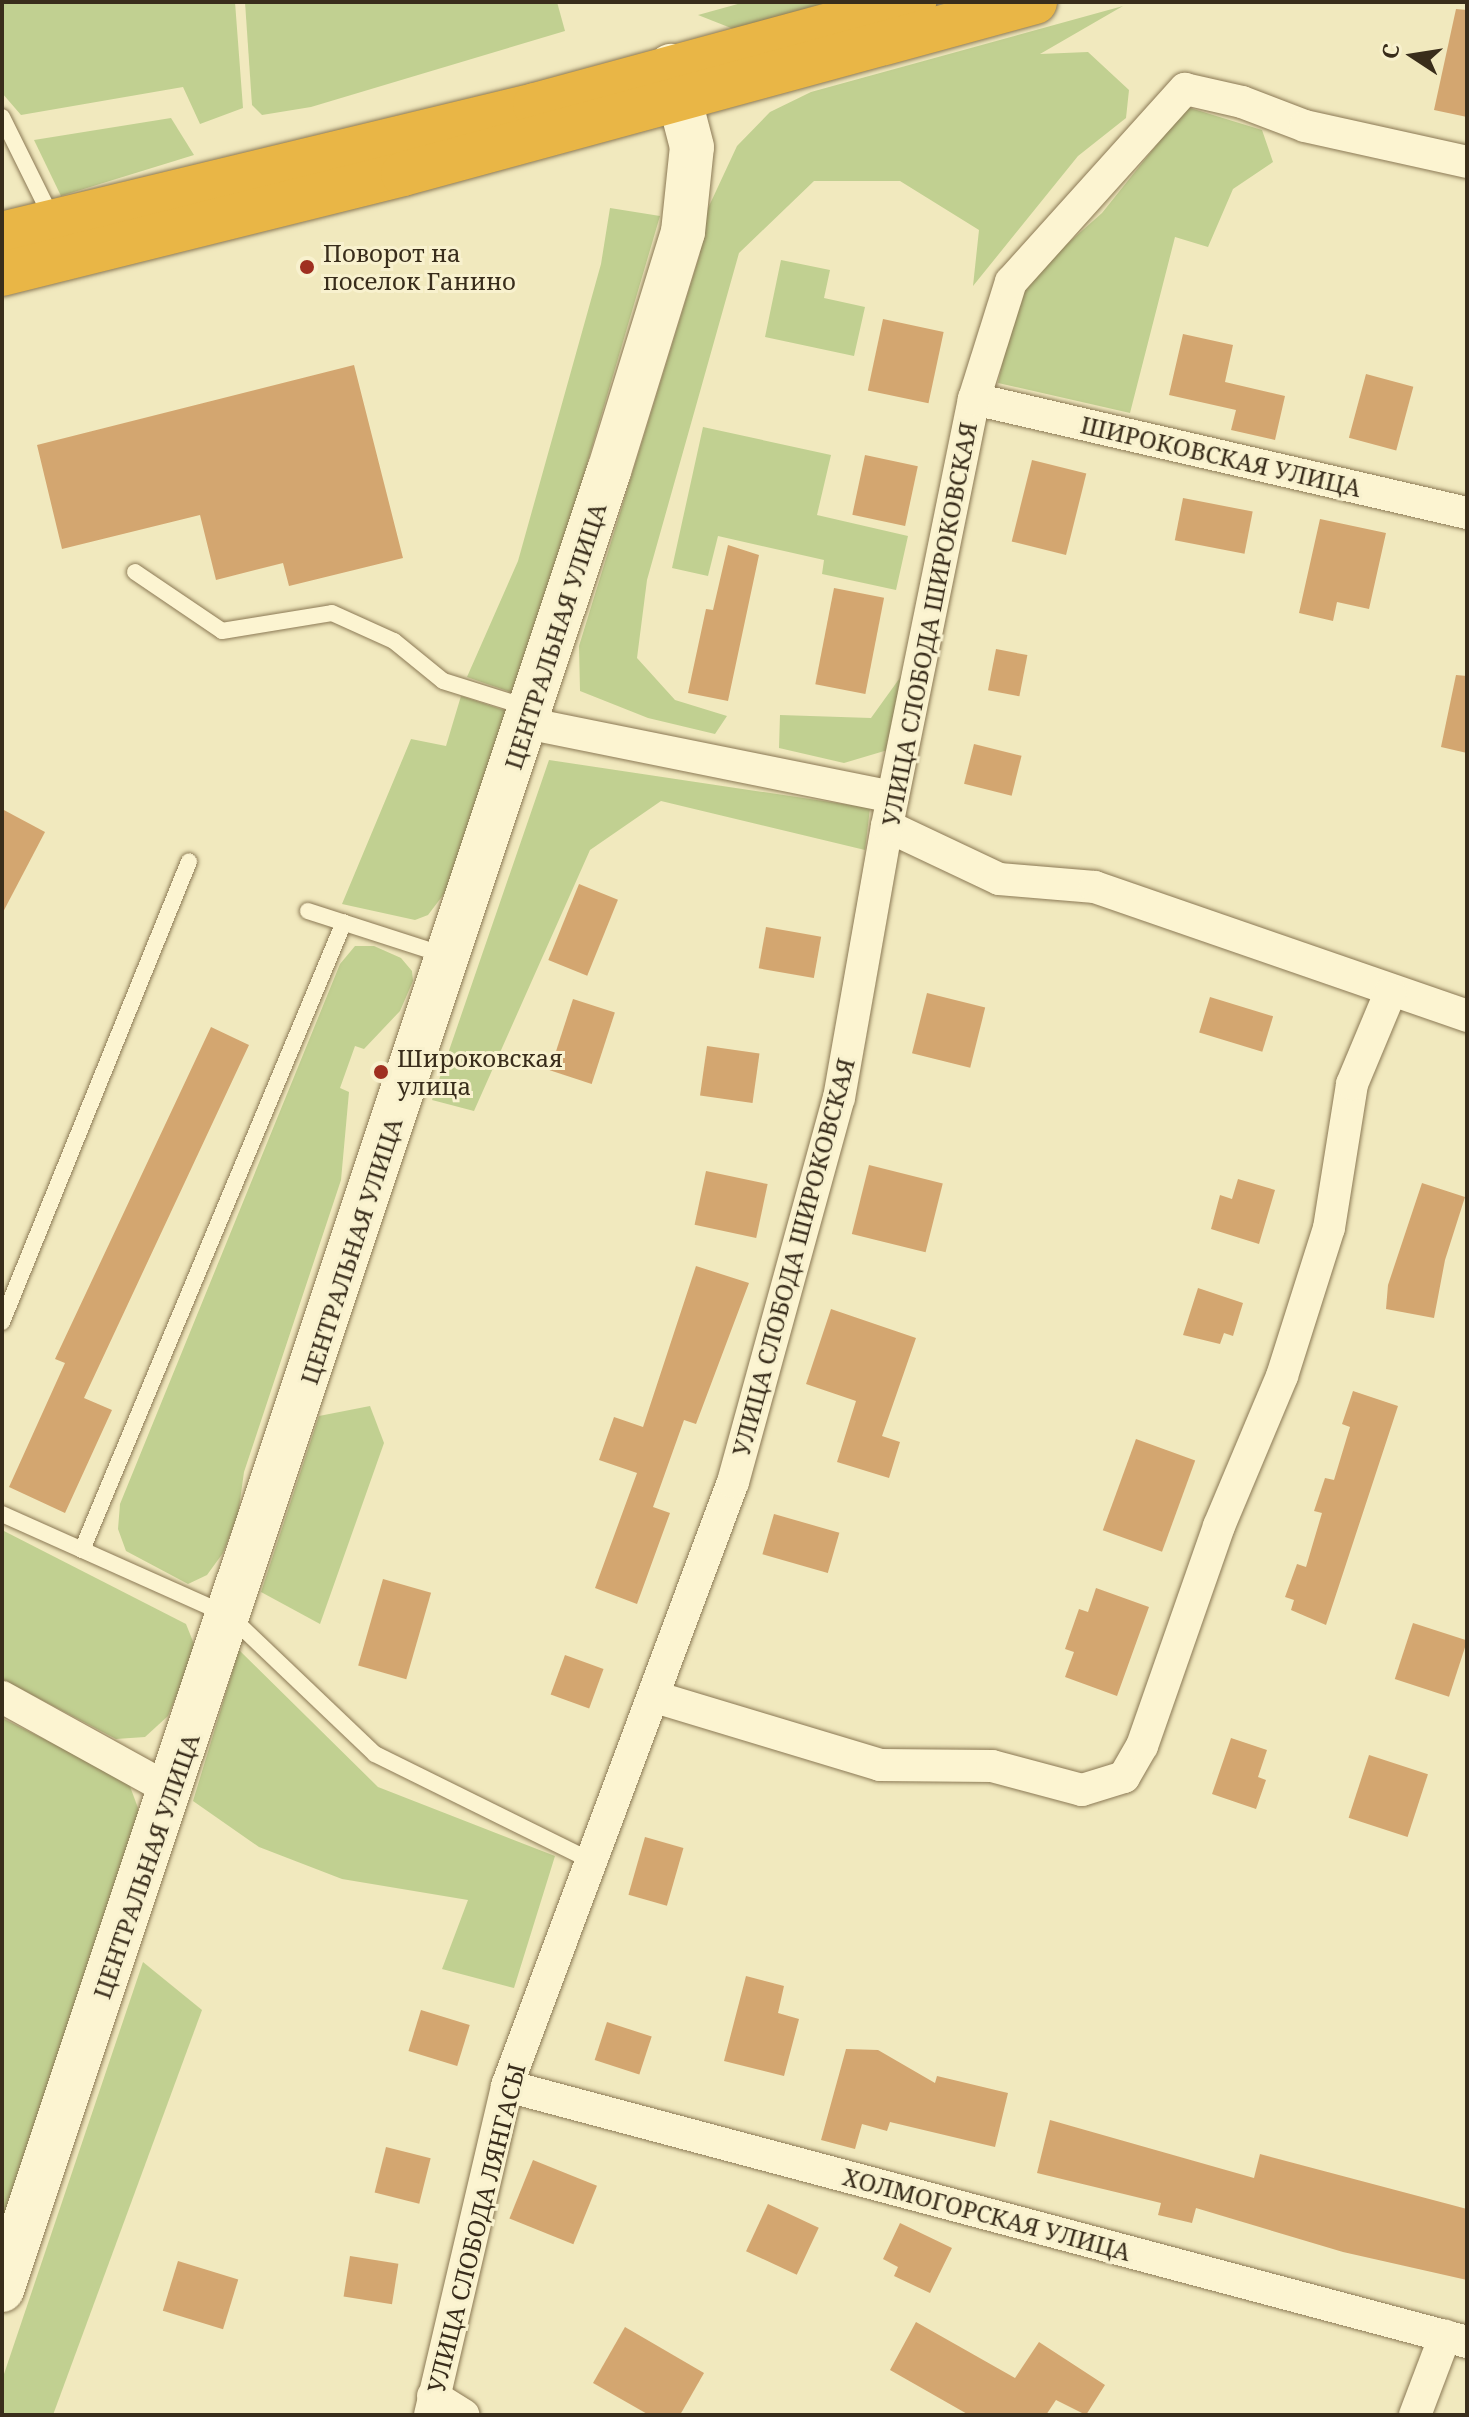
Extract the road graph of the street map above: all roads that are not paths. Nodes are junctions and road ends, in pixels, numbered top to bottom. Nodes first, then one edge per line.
1 (914, 2) edge
2 (1035, 2) edge
3 (677, 83) junction
4 (2, 117) edge
5 (1467, 162) edge
6 (55, 223) junction
7 (2, 234) edge
8 (2, 274) edge
9 (974, 399) junction
10 (1467, 513) edge
11 (135, 572) dead end
12 (528, 716) junction
13 (890, 811) junction
14 (189, 862) dead end
15 (308, 911) dead end
16 (344, 922) junction
17 (449, 957) junction
18 (1390, 993) junction
19 (1467, 1016) edge
20 (2, 1322) edge
21 (2, 1514) edge
22 (82, 1550) junction
23 (230, 1616) junction
24 (2, 1697) edge
25 (655, 1697) junction
26 (172, 1791) junction
27 (595, 1862) junction
28 (507, 2086) junction
29 (2, 2290) edge
30 (1456, 2339) edge
31 (431, 2405) edge
32 (464, 2415) edge
33 (1415, 2415) edge

1 - 3 highway
2 - 3 highway
3 - 6 highway
3 - 8 highway
3 - 12 street, ЦЕНТРАЛЬНАЯ УЛИЦА
4 - 6 lane
5 - 9 street, УЛИЦА СЛОБОДА ШИРОКОВСКАЯ
6 - 7 highway
9 - 10 street, ШИРОКОВСКАЯ УЛИЦА
9 - 13 street, УЛИЦА СЛОБОДА ШИРОКОВСКАЯ
11 - 12 lane
12 - 13 street
12 - 17 street, ЦЕНТРАЛЬНАЯ УЛИЦА
13 - 18 street
13 - 25 street, УЛИЦА СЛОБОДА ШИРОКОВСКАЯ
14 - 20 lane
15 - 16 lane
16 - 17 lane
16 - 22 lane
17 - 23 street, ЦЕНТРАЛЬНАЯ УЛИЦА
18 - 19 street
18 - 25 street
21 - 22 lane
22 - 23 lane
23 - 26 street, ЦЕНТРАЛЬНАЯ УЛИЦА
23 - 27 lane
24 - 26 street
25 - 27 street, УЛИЦА СЛОБОДА ШИРОКОВСКАЯ
26 - 29 street, ЦЕНТРАЛЬНАЯ УЛИЦА
27 - 28 street, УЛИЦА СЛОБОДА ЛЯНГАСЫ
28 - 30 street, ХОЛМОГОРСКАЯ УЛИЦА
28 - 31 street, УЛИЦА СЛОБОДА ЛЯНГАСЫ
30 - 33 street
31 - 32 street

